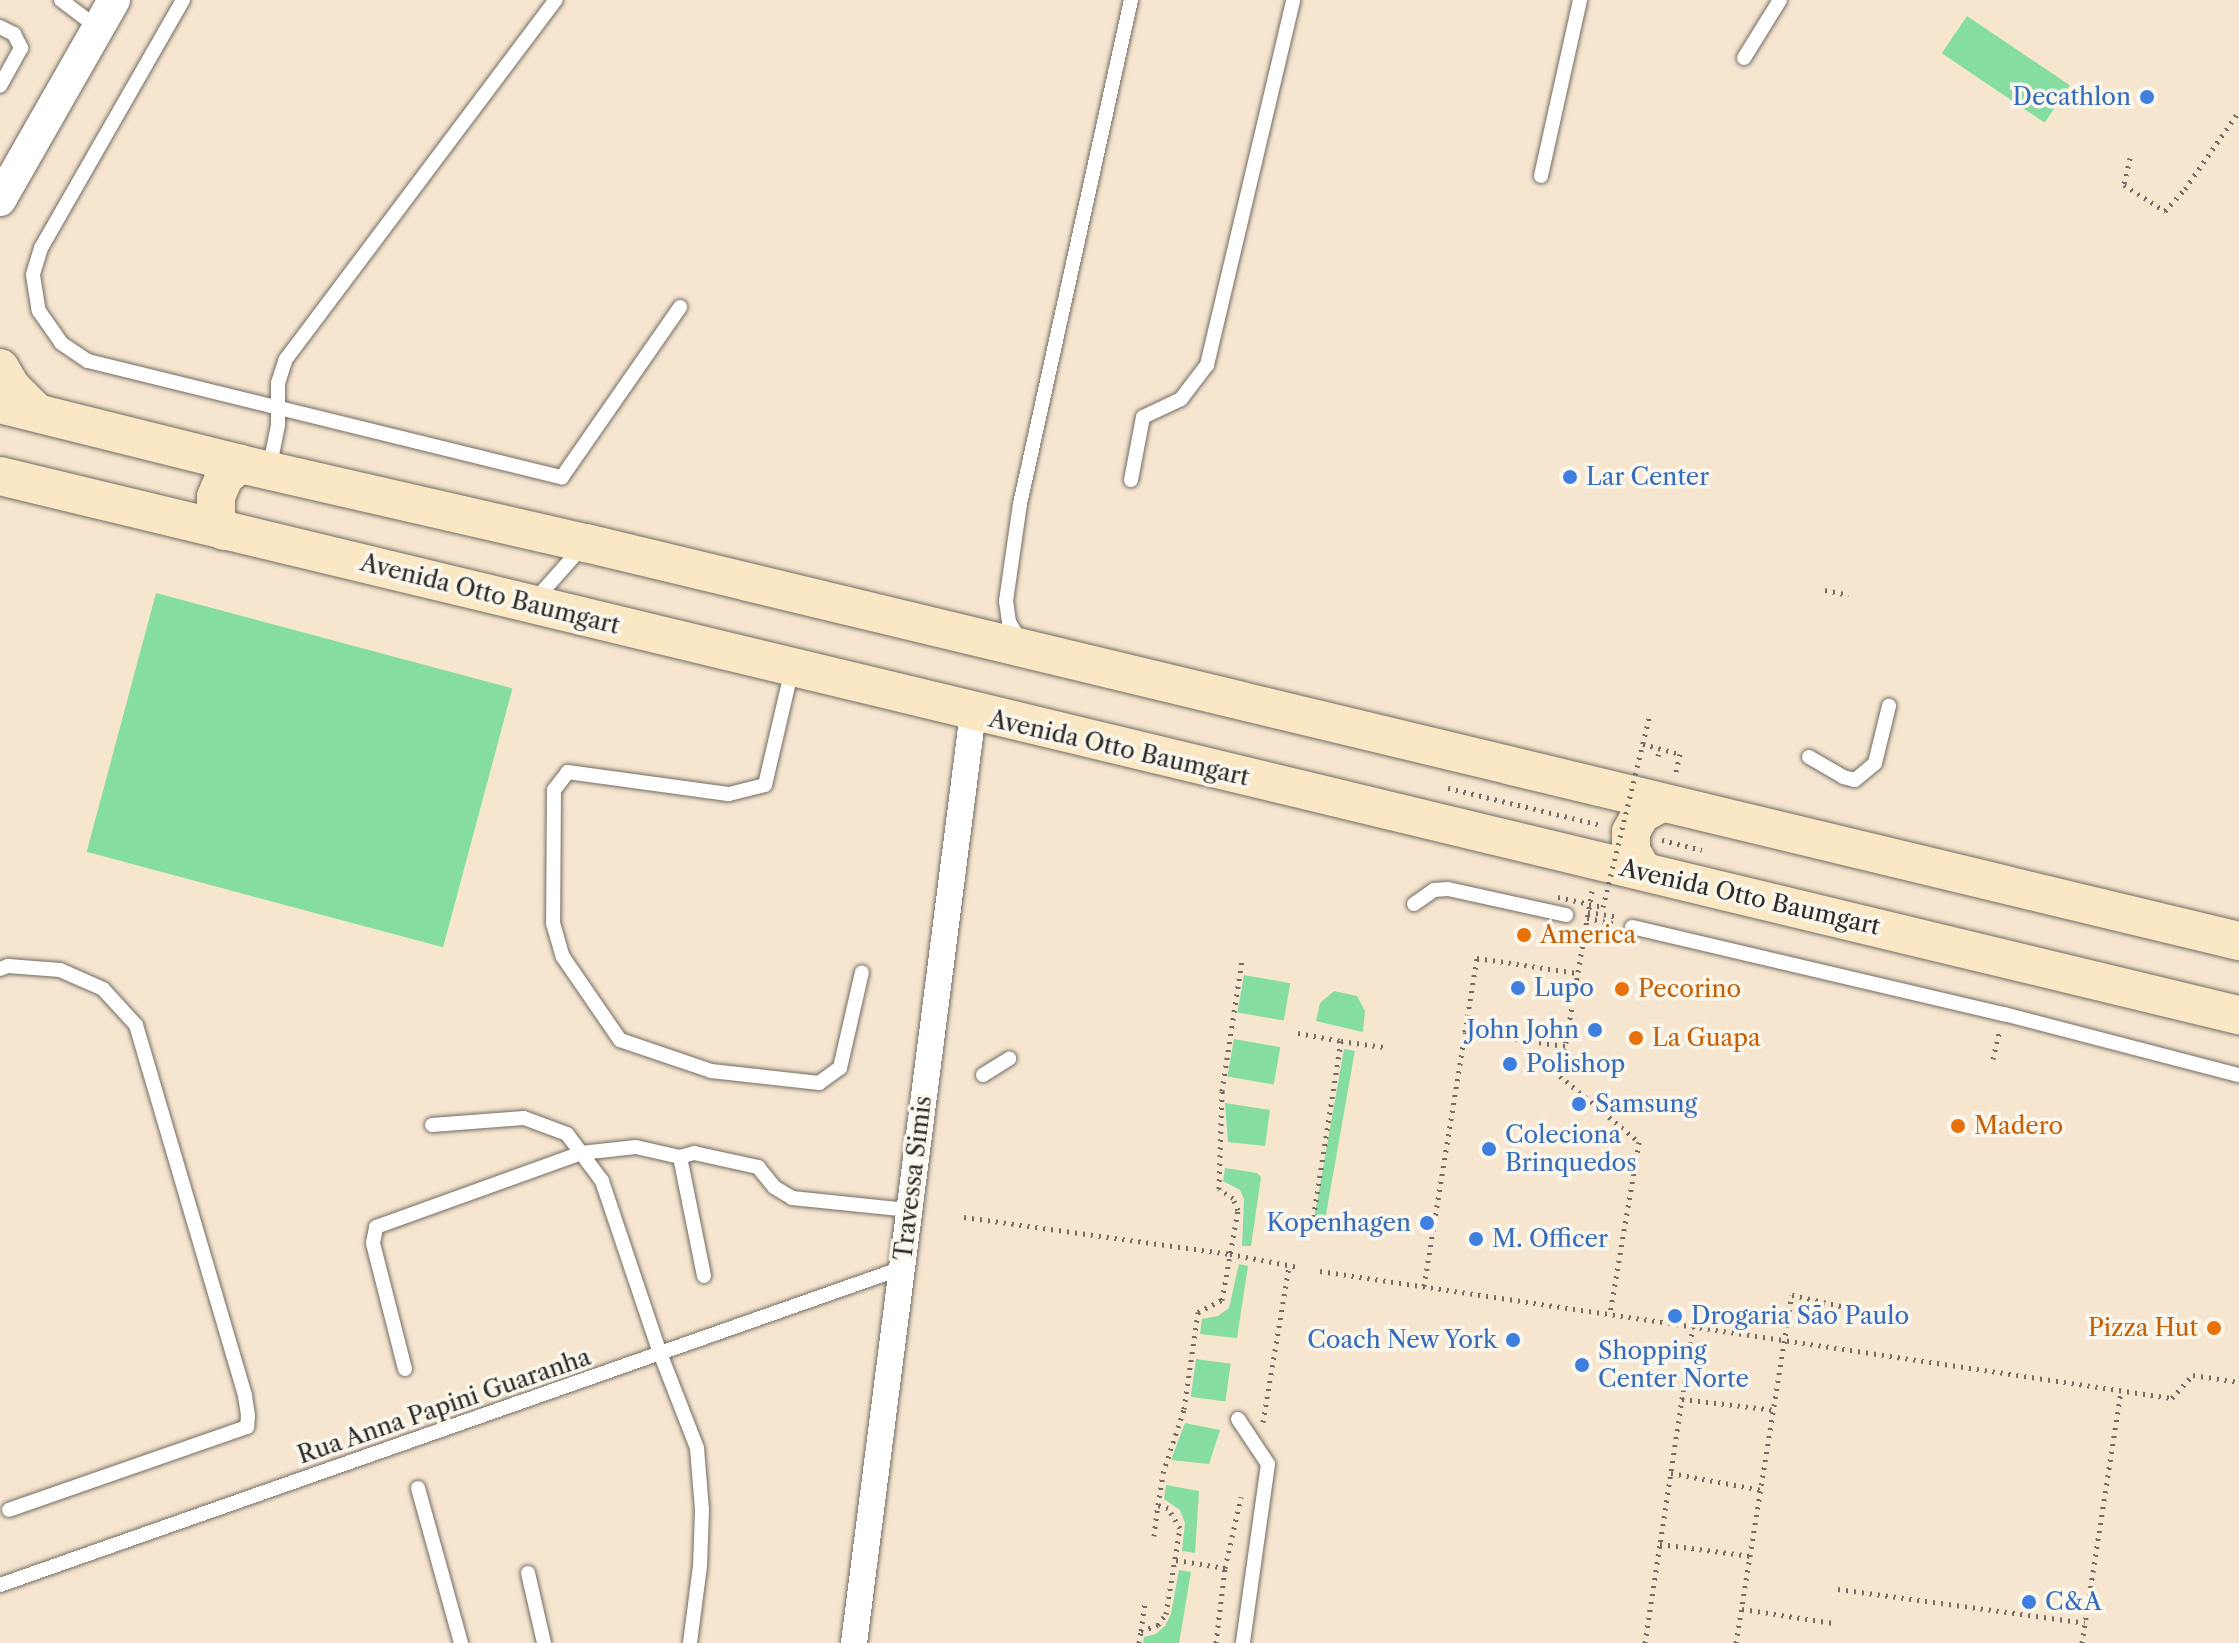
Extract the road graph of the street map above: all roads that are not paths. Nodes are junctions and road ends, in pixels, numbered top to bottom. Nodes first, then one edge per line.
1 (61, 0) edge
2 (114, 0) edge
3 (183, 0) edge
4 (556, 0) edge
5 (1131, 0) edge
6 (1293, 0) edge
7 (1580, 0) edge
8 (1780, 0) edge
9 (0, 27) edge
10 (98, 28) junction
11 (1744, 58) dead end
12 (0, 86) edge
13 (1541, 176) dead end
14 (0, 200) edge
15 (680, 307) dead end
16 (0, 368) edge
17 (278, 407) junction
18 (18, 408) edge
19 (254, 467) junction
20 (0, 476) edge
21 (1131, 480) dead end
22 (224, 531) junction
23 (586, 543) junction
24 (532, 603) junction
25 (1026, 649) junction
26 (792, 668) junction
27 (1889, 706) dead end
28 (973, 713) junction
29 (1809, 757) dead end
30 (1664, 789) junction
31 (1605, 790) junction
32 (1643, 871) junction
33 (1590, 874) junction
34 (1414, 904) dead end
35 (1566, 915) road end
36 (1632, 927) road end
37 (2239, 941) edge
38 (0, 969) edge
39 (862, 972) dead end
40 (2239, 1015) edge
41 (1009, 1059) dead end
42 (983, 1075) dead end
43 (2239, 1075) edge
44 (432, 1125) dead end
45 (581, 1153) junction
46 (680, 1157) junction
47 (909, 1210) junction
48 (902, 1268) junction
49 (704, 1276) dead end
50 (660, 1353) junction
51 (405, 1369) dead end
52 (1238, 1419) dead end
53 (418, 1488) dead end
54 (9, 1510) dead end
55 (528, 1573) dead end
56 (0, 1585) edge
57 (461, 1643) edge
58 (544, 1643) edge
59 (690, 1643) edge
60 (854, 1643) edge
61 (1243, 1643) edge

1 - 10 lane
2 - 10 street
3 - 17 lane
4 - 17 lane
5 - 25 lane
6 - 21 lane
7 - 13 lane
8 - 11 lane
9 - 12 lane
10 - 14 street
15 - 17 lane
16 - 18 main road
17 - 19 lane
18 - 19 main road
19 - 22 main road
19 - 23 main road
20 - 22 main road, Avenida Otto Baumgart
22 - 24 main road, Avenida Otto Baumgart
23 - 24 lane
23 - 25 main road
24 - 26 main road, Avenida Otto Baumgart
25 - 31 main road
26 - 28 main road, Avenida Otto Baumgart
26 - 39 lane
27 - 29 lane
28 - 33 main road, Avenida Otto Baumgart
28 - 47 street, Travessa Simis
30 - 31 main road
30 - 32 main road
30 - 37 main road
31 - 33 main road
32 - 33 main road, Avenida Otto Baumgart
32 - 40 main road, Avenida Otto Baumgart
34 - 35 lane
36 - 43 lane
38 - 54 lane
41 - 42 lane
44 - 45 lane
45 - 46 lane
45 - 50 lane
45 - 51 lane
46 - 47 lane
46 - 49 lane
47 - 48 street, Travessa Simis
48 - 50 lane, Rua Anna Papini Guaranha
48 - 60 street, Travessa Simis
50 - 56 lane, Rua Anna Papini Guaranha
50 - 59 lane
52 - 61 lane
53 - 57 lane
55 - 58 lane

